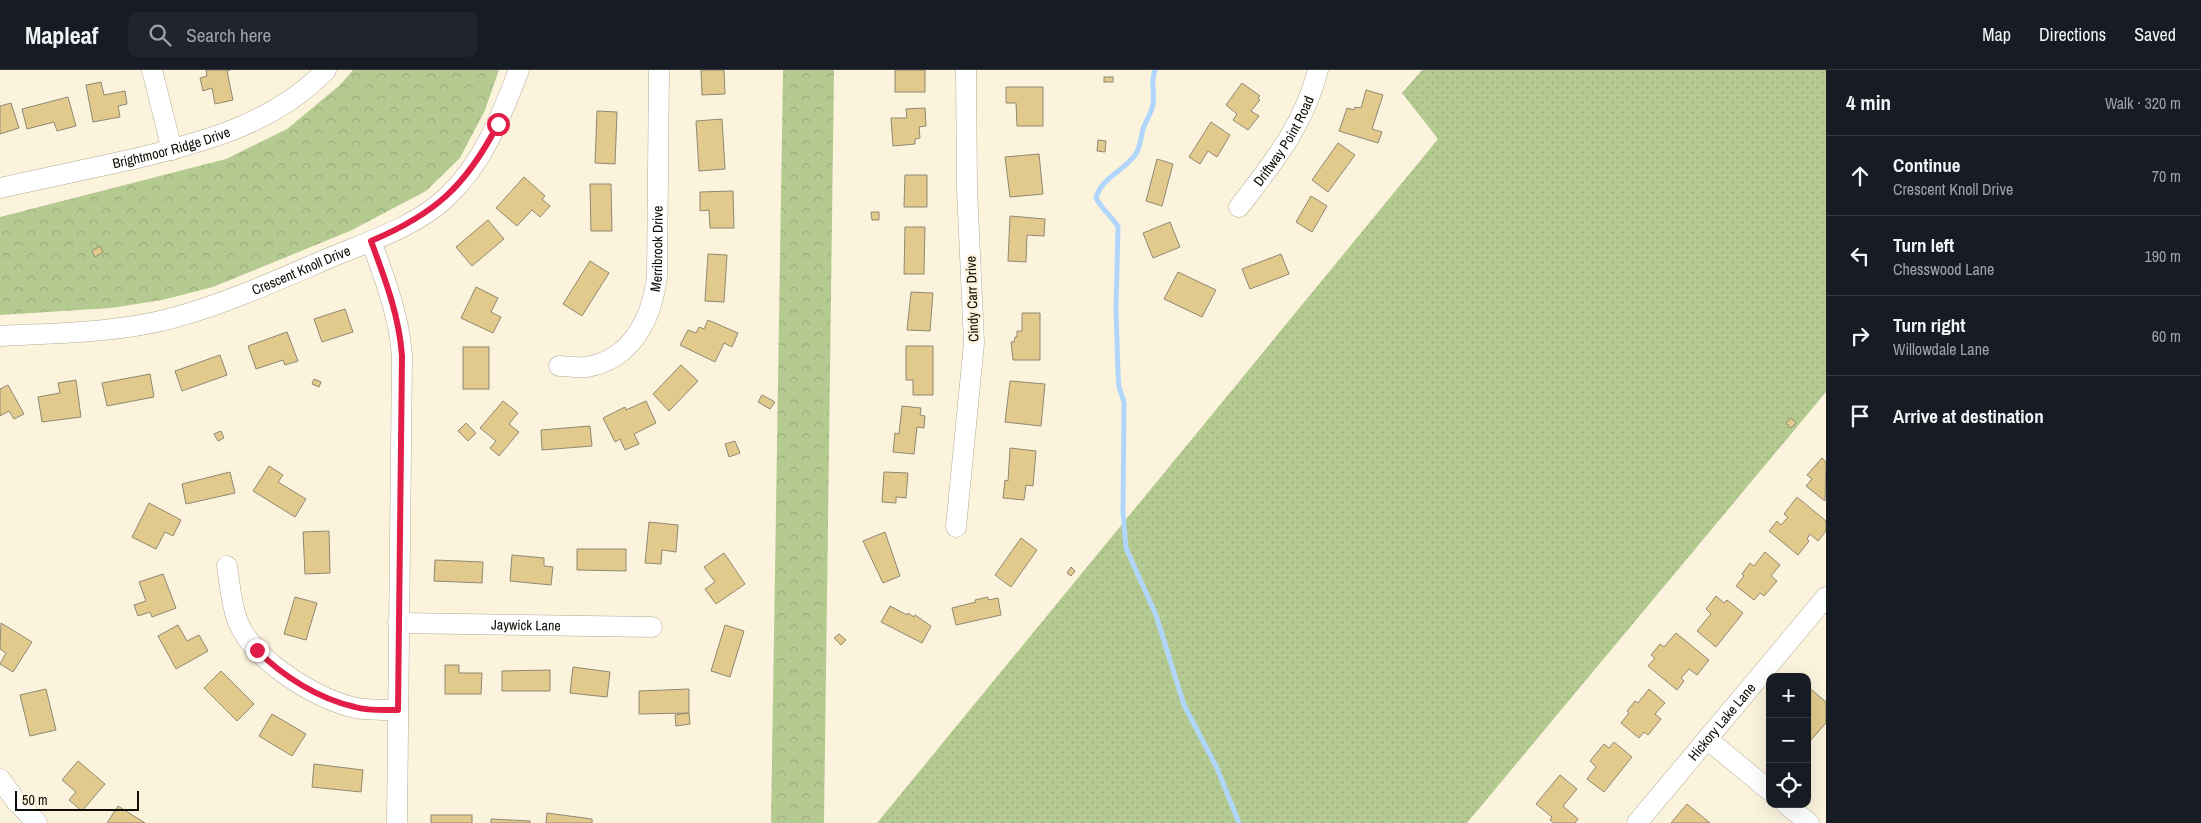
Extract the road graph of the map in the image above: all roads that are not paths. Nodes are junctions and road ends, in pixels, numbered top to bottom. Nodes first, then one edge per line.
1 (152, 70) edge
2 (326, 70) edge
3 (519, 70) edge
4 (659, 70) edge
5 (966, 70) edge
6 (1318, 70) edge
7 (172, 150) junction
8 (0, 188) edge
9 (1239, 207) dead end
10 (371, 241) junction
11 (0, 336) edge
12 (559, 366) dead end
13 (956, 527) dead end
14 (227, 566) dead end
15 (1826, 597) edge
16 (398, 623) junction
17 (652, 627) dead end
18 (398, 710) junction
19 (1708, 740) junction
20 (0, 779) edge
21 (1766, 788) edge
22 (1791, 808) edge
23 (37, 823) edge
24 (397, 823) edge
25 (1637, 823) edge
26 (1809, 823) edge

1 - 7 street
2 - 7 street, Brightmoor Ridge Drive
3 - 10 street, Crescent Knoll Drive
4 - 12 street, Merribrook Drive
5 - 13 street, Cindy Carr Drive
6 - 9 street, Driftway Point Road
7 - 8 street, Brightmoor Ridge Drive
10 - 11 street, Crescent Knoll Drive
10 - 16 street
14 - 18 street
15 - 19 street, Hickory Lake Lane
16 - 17 street, Jaywick Lane
16 - 18 street
18 - 24 street
19 - 21 street
19 - 25 street, Hickory Lake Lane
20 - 23 street
22 - 26 street

